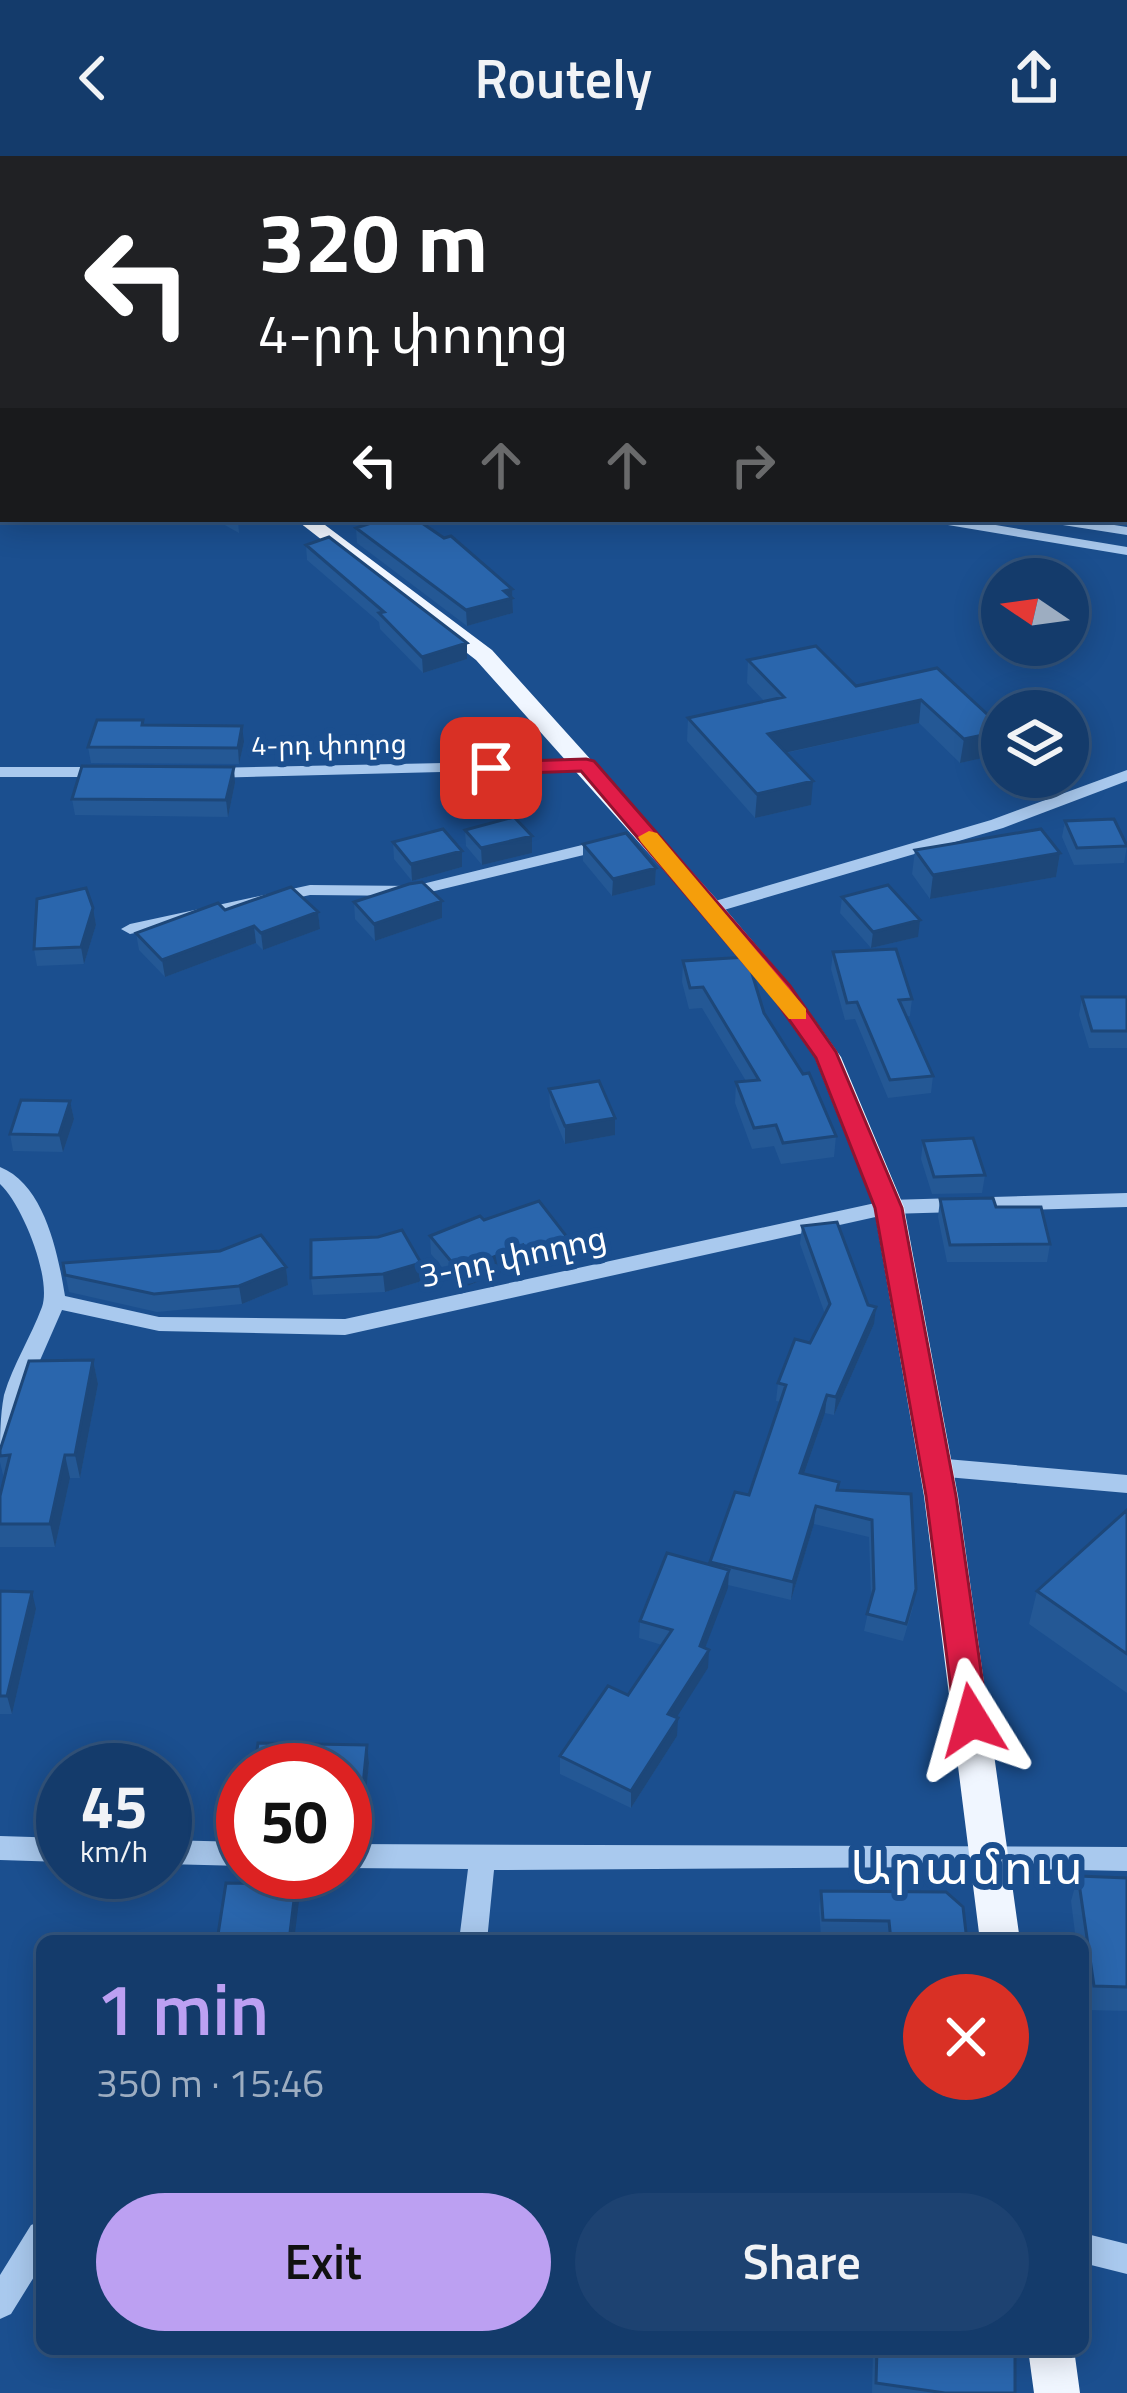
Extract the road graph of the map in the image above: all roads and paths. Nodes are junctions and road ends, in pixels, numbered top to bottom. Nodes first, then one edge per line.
1 (309, 522) edge
2 (954, 522) edge
3 (1069, 522) edge
4 (1127, 531) edge
5 (1127, 550) edge
6 (586, 765) junction
7 (0, 772) edge
8 (116, 772) edge
9 (185, 773) edge
10 (1127, 776) edge
11 (646, 835) junction
12 (711, 908) junction
13 (130, 929) dead end
14 (0, 1174) edge
15 (1127, 1200) edge
16 (889, 1208) junction
17 (55, 1301) junction
18 (0, 1453) edge
19 (935, 1467) junction
20 (1127, 1484) edge
21 (0, 1848) edge
22 (36, 1849) edge
23 (990, 1854) junction
24 (372, 1857) edge
25 (1127, 1858) edge
26 (482, 1860) junction
27 (474, 1935) edge
28 (999, 1935) edge
29 (36, 2246) edge
30 (1089, 2250) edge
31 (1127, 2259) edge
32 (0, 2303) edge
33 (1052, 2355) edge
34 (1057, 2393) edge

1 - 6 main road
2 - 5 street
3 - 4 street
6 - 9 street, 4-րդ փողոց
6 - 11 main road
7 - 8 street
10 - 12 street
11 - 12 main road
11 - 13 street
12 - 16 main road
14 - 17 street
15 - 16 street, 3-րդ փողոց
16 - 17 street, 3-րդ փողոց
16 - 19 main road
17 - 18 street
19 - 20 street
19 - 23 main road
21 - 22 street
23 - 25 street
23 - 26 street
23 - 28 main road
24 - 26 street
26 - 27 street
29 - 32 street
30 - 31 street
33 - 34 main road

